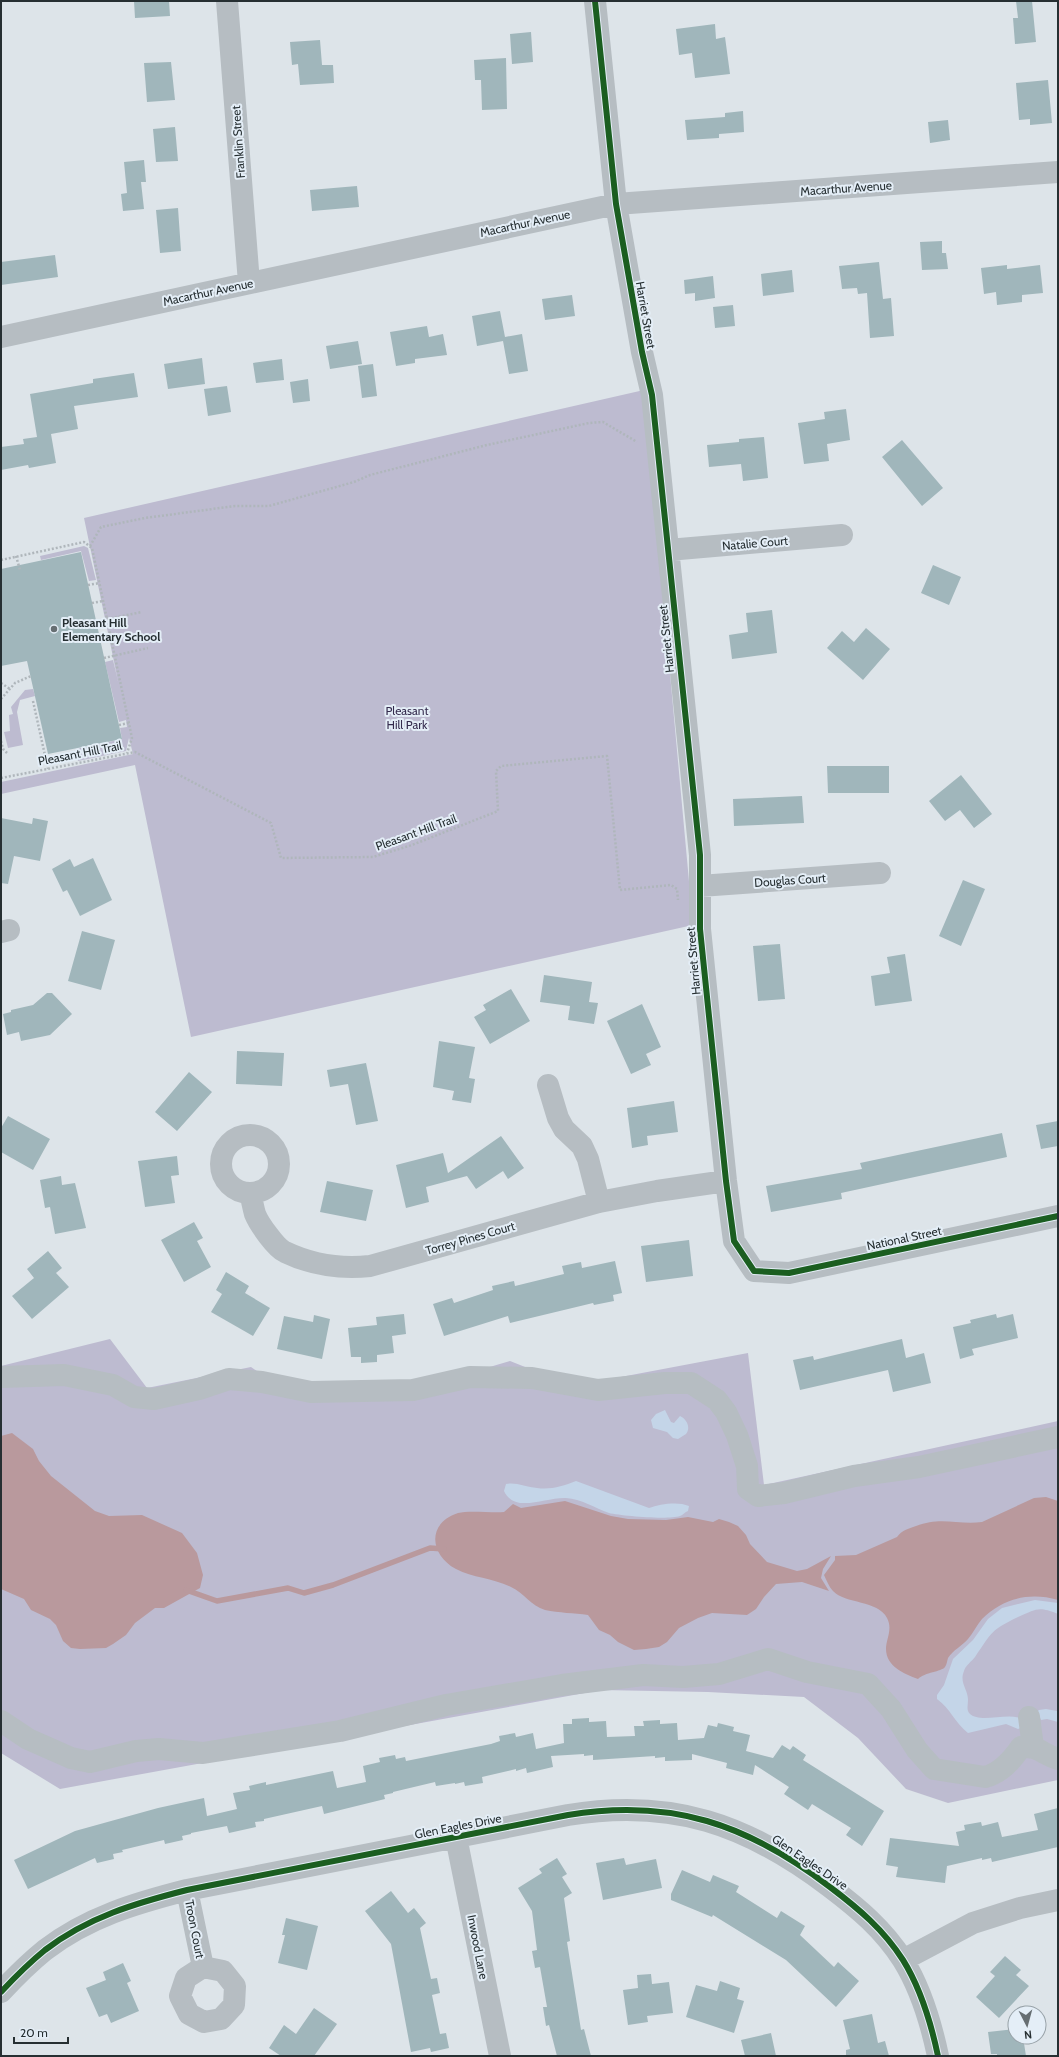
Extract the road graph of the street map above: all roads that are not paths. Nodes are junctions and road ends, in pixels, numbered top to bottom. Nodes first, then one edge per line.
1 (227, 1) edge
2 (595, 1) edge
3 (1058, 172) edge
4 (616, 204) junction
5 (250, 283) junction
6 (1, 337) edge
7 (842, 535) dead end
8 (668, 550) junction
9 (880, 874) dead end
10 (700, 886) junction
11 (548, 1085) dead end
12 (726, 1181) junction
13 (250, 1193) dead end
14 (599, 1202) junction
15 (1058, 1216) edge
16 (754, 1271) joint
17 (1, 1377) edge
18 (1058, 1437) edge
19 (1029, 1717) dead end
20 (1, 1721) edge
21 (1033, 1747) junction
22 (1058, 1759) edge
23 (456, 1838) junction
24 (187, 1890) junction
25 (1058, 1900) edge
26 (903, 1960) junction
27 (203, 1967) dead end
28 (1, 1992) edge
29 (500, 2056) edge
30 (938, 2056) edge

1 - 5 street, Franklin Street
2 - 4 street, Harriet Street
3 - 4 street, Macarthur Avenue
4 - 5 street, Macarthur Avenue
4 - 8 street, Harriet Street
5 - 6 street, Macarthur Avenue
7 - 8 street, Natalie Court
8 - 10 street, Harriet Street
9 - 10 street, Douglas Court
10 - 12 street, Harriet Street
11 - 14 street
12 - 14 street, Torrey Pines Court
12 - 16 street, Harriet Street
13 - 14 street, Torrey Pines Court
15 - 16 street, National Street
17 - 18 street
19 - 21 street
20 - 21 street
21 - 22 street
23 - 24 street, Glen Eagles Drive
23 - 26 street, Glen Eagles Drive
23 - 29 street, Inwood Lane
24 - 27 street, Troon Court
24 - 28 street, Glen Eagles Drive
25 - 26 street
26 - 30 street, Glen Eagles Drive

